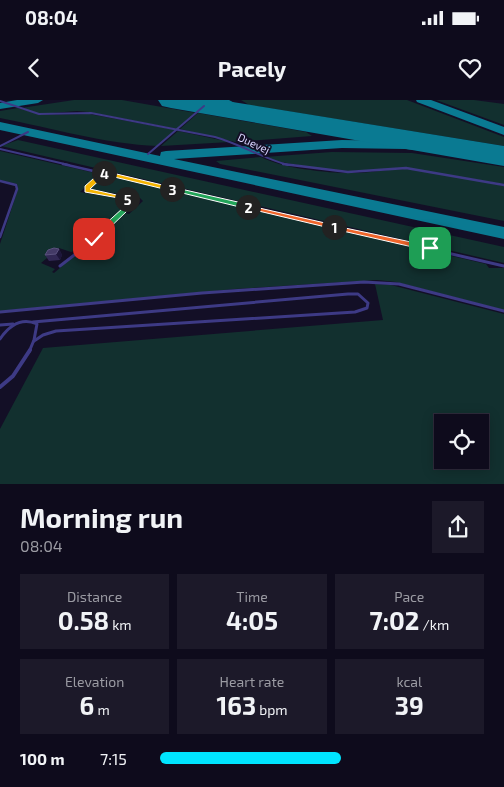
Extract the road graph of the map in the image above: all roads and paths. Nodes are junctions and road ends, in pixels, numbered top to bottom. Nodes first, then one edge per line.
1 (0, 101) edge
2 (204, 106) dead end
3 (177, 129) junction
4 (28, 132) dead end
5 (0, 148) edge
6 (148, 154) dead end
7 (103, 172) junction
8 (0, 181) edge
9 (504, 185) edge
10 (0, 237) edge
11 (60, 266) dead end
12 (504, 266) edge
13 (504, 311) edge
14 (0, 312) edge
15 (33, 322) junction
16 (16, 323) junction
17 (0, 326) edge
18 (0, 339) edge
19 (34, 341) junction
20 (0, 387) edge

1 - 3 lane, Duevej
2 - 3 lane
3 - 6 lane
3 - 9 lane, Duevej
4 - 5 lane
5 - 7 lane
7 - 11 lane
7 - 12 lane
8 - 10 lane
13 - 14 lane
15 - 16 lane
15 - 19 lane
15 - 19 lane
16 - 17 lane
16 - 18 lane
19 - 20 lane

